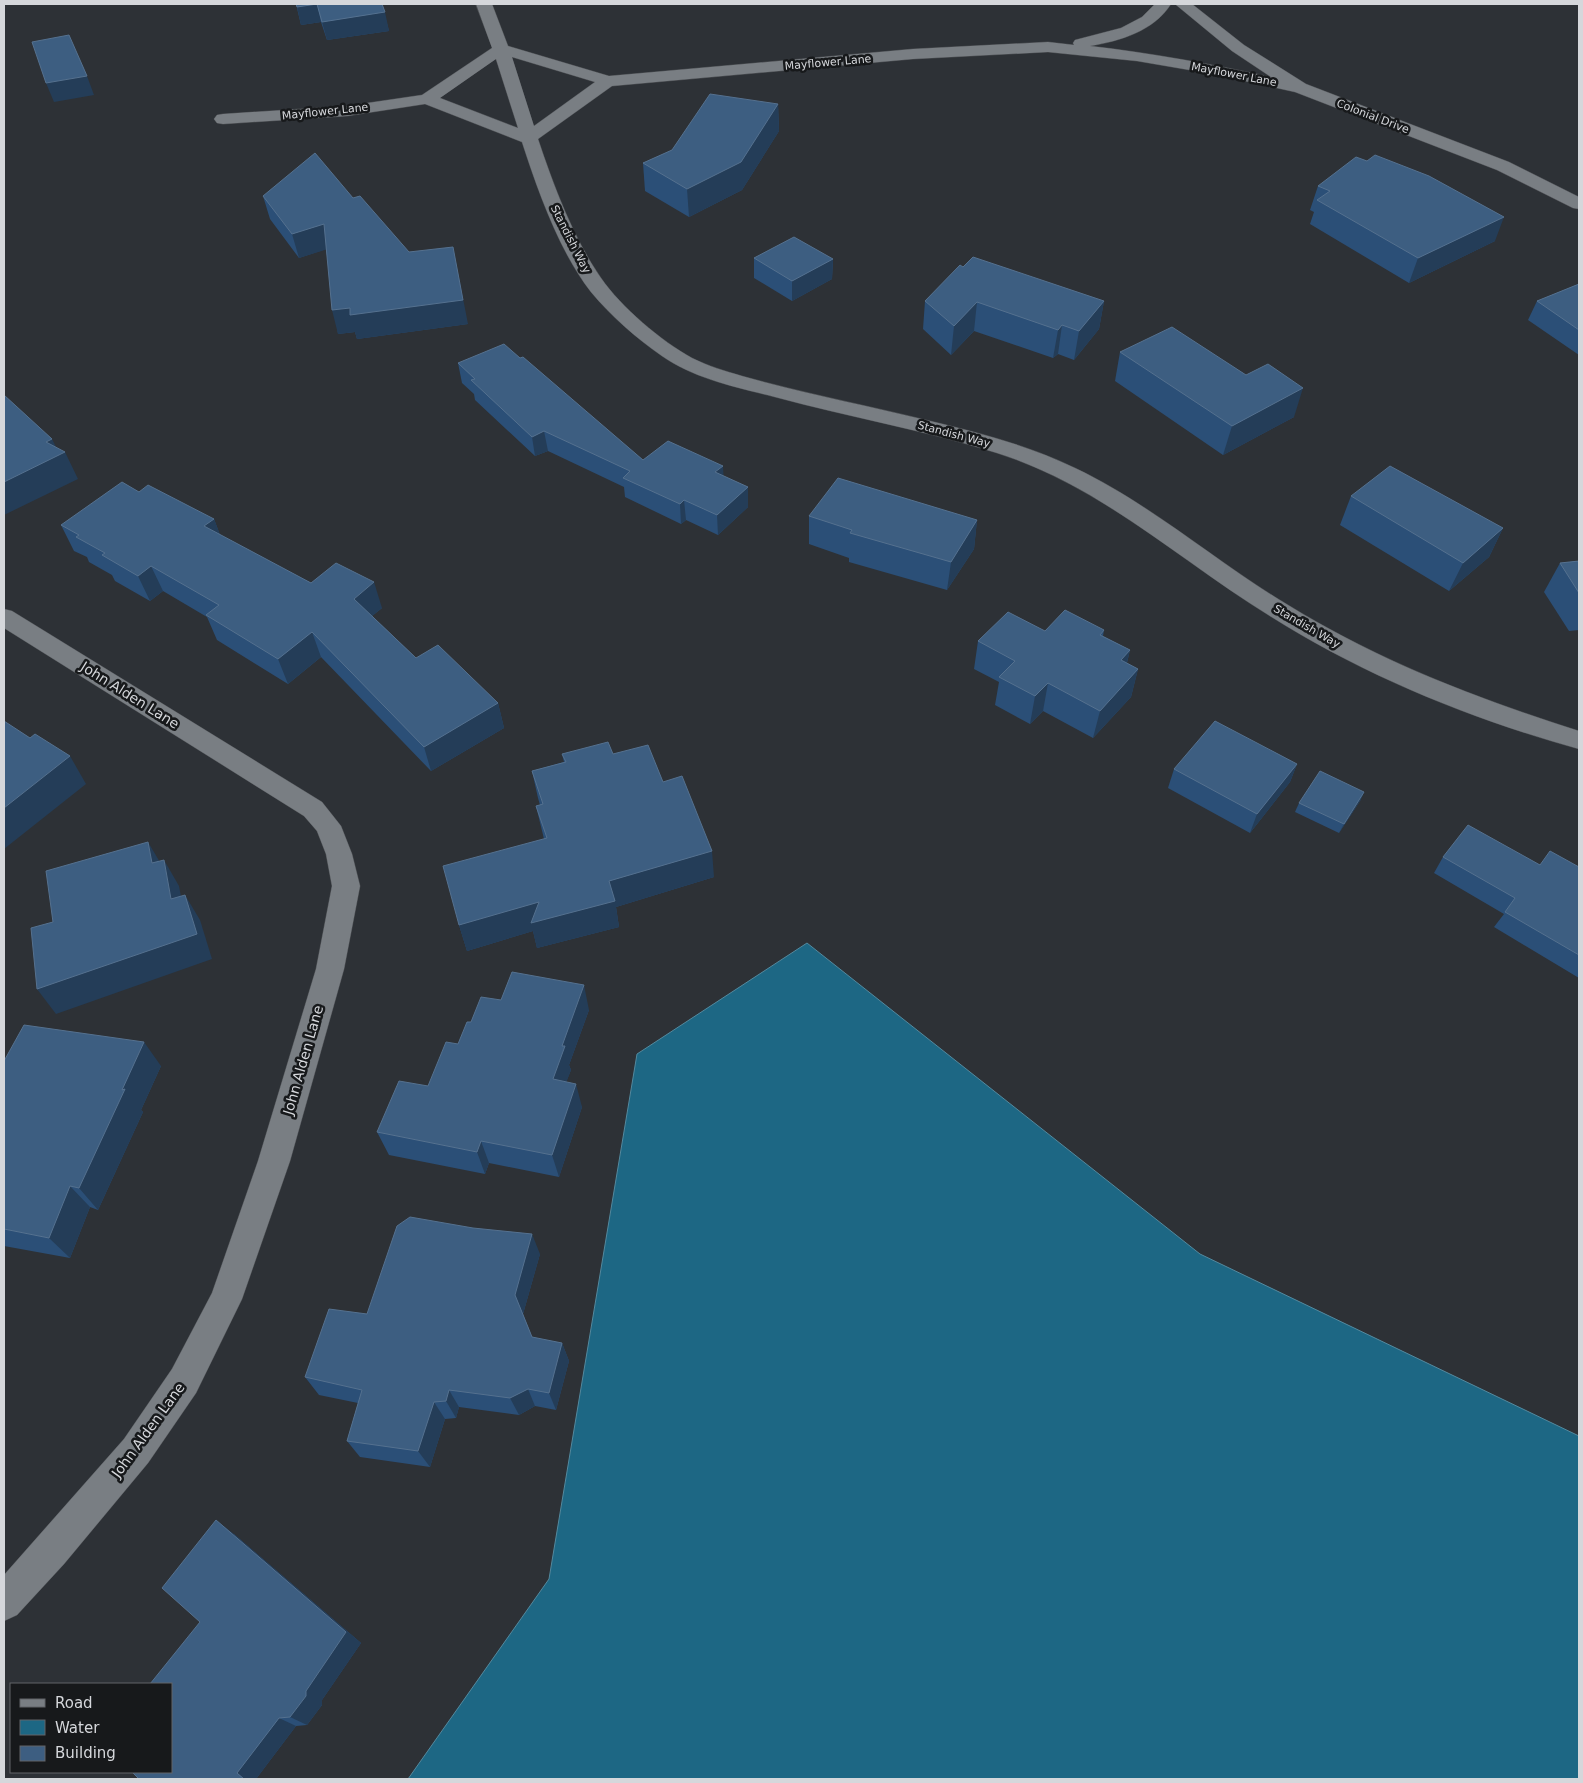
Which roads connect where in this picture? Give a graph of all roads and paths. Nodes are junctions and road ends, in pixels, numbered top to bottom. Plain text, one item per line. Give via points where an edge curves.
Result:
1 (484, 4) edge
2 (1163, 4) edge
3 (1182, 4) edge
4 (1048, 47) junction
5 (501, 49) junction
6 (608, 81) junction
7 (1300, 88) junction
8 (427, 99) junction
9 (223, 119) dead end
10 (528, 138) junction
11 (1579, 204) edge
12 (4, 617) edge
13 (1579, 740) edge
14 (4, 1602) edge

1 - 5 street, Standish Way
2 - 4 street, Mayflower Lane via 1145,23 1130,30 1092,41
3 - 7 street, Colonial Drive via 1238,48
4 - 6 street, Mayflower Lane via 913,54
4 - 7 street, Mayflower Lane via 1137,56
5 - 6 street, Mayflower Lane
5 - 8 street, Mayflower Lane
5 - 10 street, Standish Way
6 - 10 street
7 - 11 street, Colonial Drive via 1494,163
8 - 9 street, Mayflower Lane via 346,111
8 - 10 street, Mayflower Lane
10 - 13 street, Standish Way via 554,207 583,267 600,291 649,337 683,362 722,377 1006,448 1043,462 1116,500 1253,595 1364,658 1487,711
12 - 14 street, John Alden Lane via 313,808 328,826 340,854 346,886 324,988 274,1161 226,1299 184,1381 136,1451

